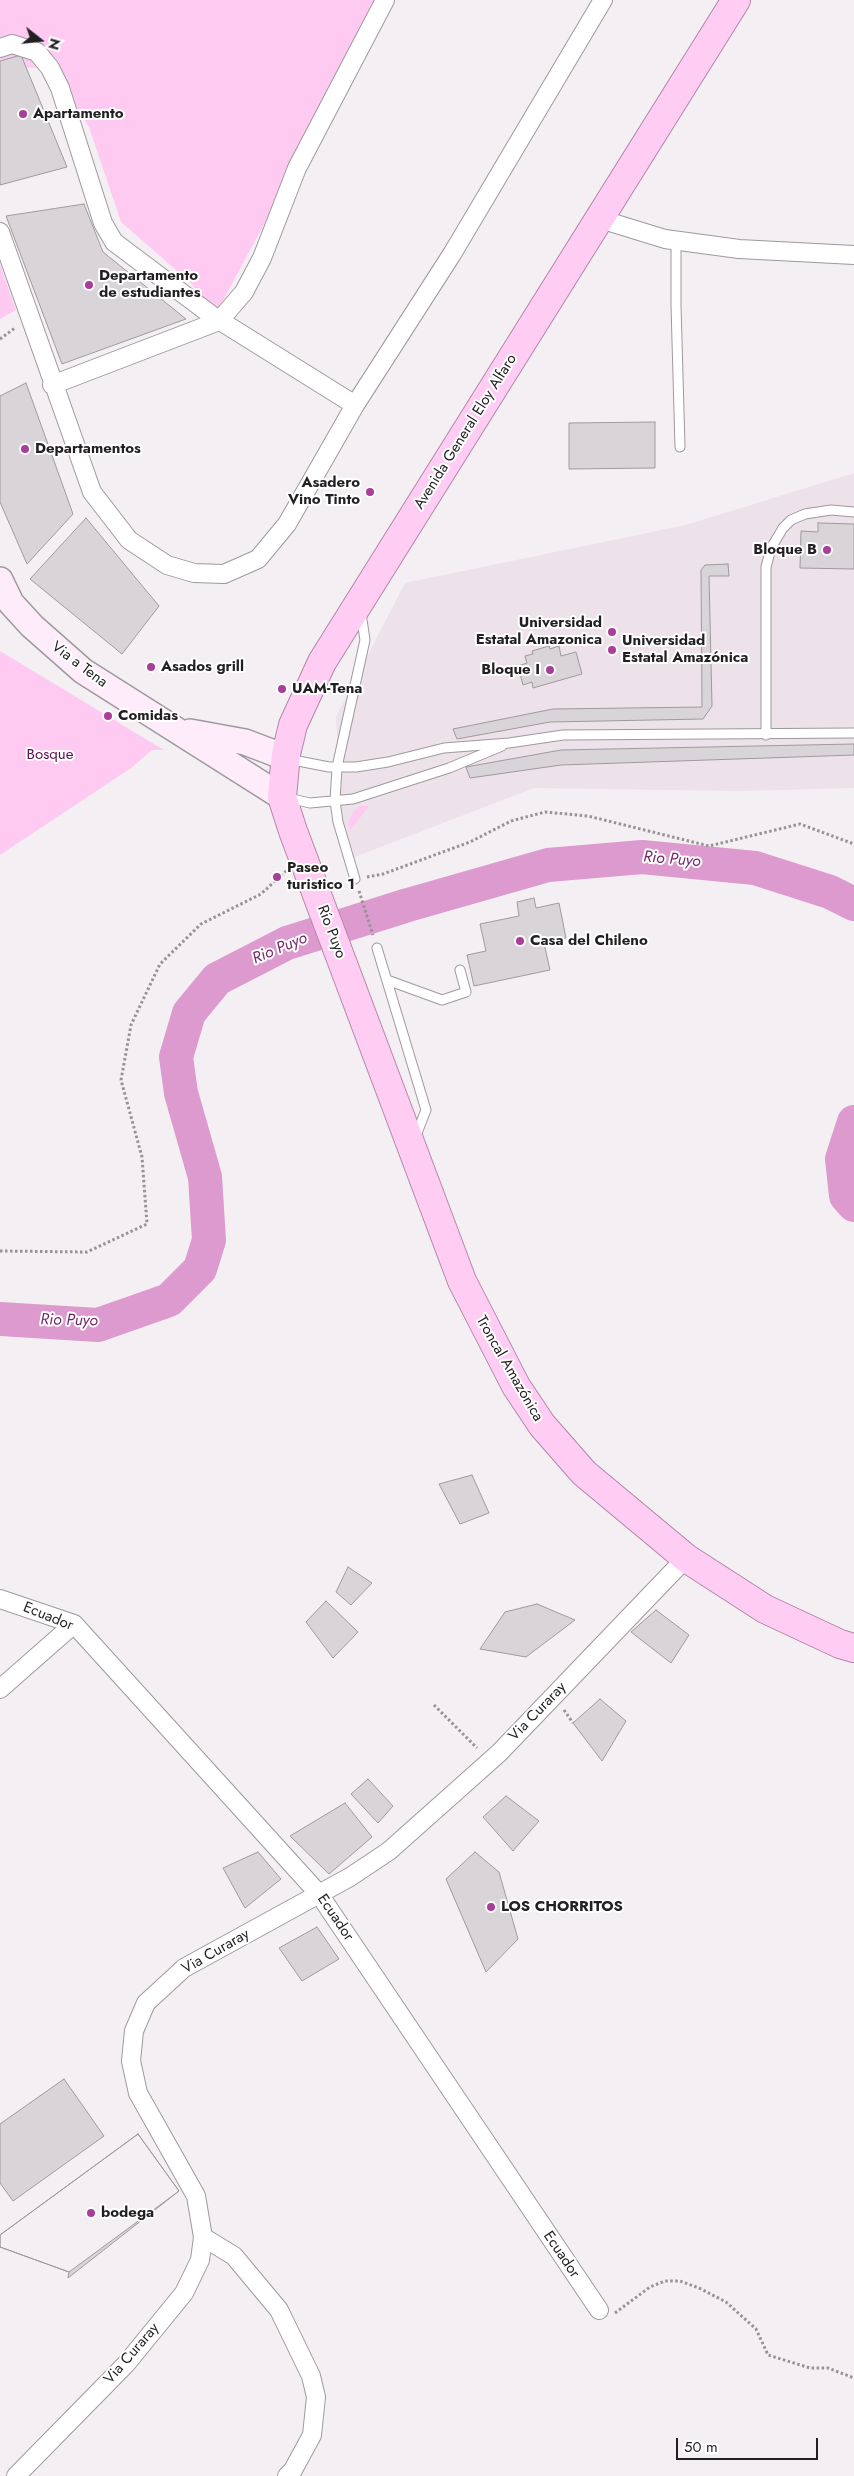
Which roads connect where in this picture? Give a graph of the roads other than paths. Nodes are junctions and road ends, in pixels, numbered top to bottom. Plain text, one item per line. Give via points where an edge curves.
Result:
1 (385, 0) edge
2 (603, 0) edge
3 (736, 0) edge
4 (0, 48) edge
5 (600, 219) junction
6 (0, 232) edge
7 (676, 240) junction
8 (854, 255) edge
9 (219, 321) junction
10 (52, 385) junction
11 (355, 405) junction
12 (680, 447) dead end
13 (854, 512) edge
14 (0, 580) edge
15 (360, 600) junction
16 (178, 730) junction
17 (854, 733) edge
18 (766, 735) junction
19 (509, 743) junction
20 (287, 758) junction
21 (337, 767) junction
22 (282, 797) junction
23 (335, 801) junction
24 (354, 879) road end
25 (314, 887) joint
26 (377, 948) road end
27 (460, 970) dead end
28 (349, 978) joint
29 (387, 980) junction
30 (411, 1146) junction
31 (686, 1558) junction
32 (0, 1599) edge
33 (74, 1624) junction
34 (854, 1648) edge
35 (0, 1689) edge
36 (320, 1894) junction
37 (203, 2237) junction
38 (599, 2310) road end
39 (16, 2476) edge
40 (287, 2476) edge

1 - 9 street via 297,168 262,258 244,292
2 - 11 street via 452,254
3 - 5 highway, Avenida General Eloy Alfaro
4 - 9 street via 12,44 37,52 50,68 60,88 102,223 114,242
5 - 7 street
5 - 15 highway, Avenida General Eloy Alfaro
6 - 10 street
7 - 8 street via 739,249
7 - 12 lane
9 - 10 street
9 - 11 street
10 - 11 street via 92,492 129,540 168,564 194,573 224,574 258,559 287,524
13 - 18 lane via 831,510 791,520 770,548 766,567
14 - 16 main road, Via a Tena via 11,603 54,648 83,671
15 - 20 highway, Avenida General Eloy Alfaro via 322,662 301,705 293,725
15 - 21 lane via 365,640
16 - 20 main road, Via a Tena via 245,742
16 - 22 main road, Via a Tena
17 - 18 lane
18 - 19 lane via 563,735
19 - 21 lane via 444,748 388,762
19 - 23 lane via 449,768 353,799
20 - 21 lane
20 - 22 highway, Avenida General Eloy Alfaro
21 - 23 lane
22 - 23 lane via 310,803
22 - 25 highway, Avenida General Eloy Alfaro
23 - 24 lane
25 - 28 highway, Río Puyo
26 - 29 lane
27 - 29 lane via 466,992 442,1000
28 - 30 highway, Troncal Amazónica
29 - 30 lane via 426,1110
30 - 31 highway, Troncal Amazónica via 473,1306 516,1386 542,1426 584,1473
31 - 34 highway, Troncal Amazónica via 766,1610
31 - 36 street, Via Curaray via 490,1761 389,1851
32 - 33 street, Ecuador
33 - 35 street
33 - 36 street, Ecuador
36 - 37 street, Via Curaray via 184,1968 146,2003 134,2031 132,2061 138,2093 196,2196
36 - 38 street, Ecuador
37 - 39 street, Via Curaray via 200,2260 184,2293 126,2364
37 - 40 street via 234,2256 279,2310 312,2376 316,2397 312,2434 294,2470

